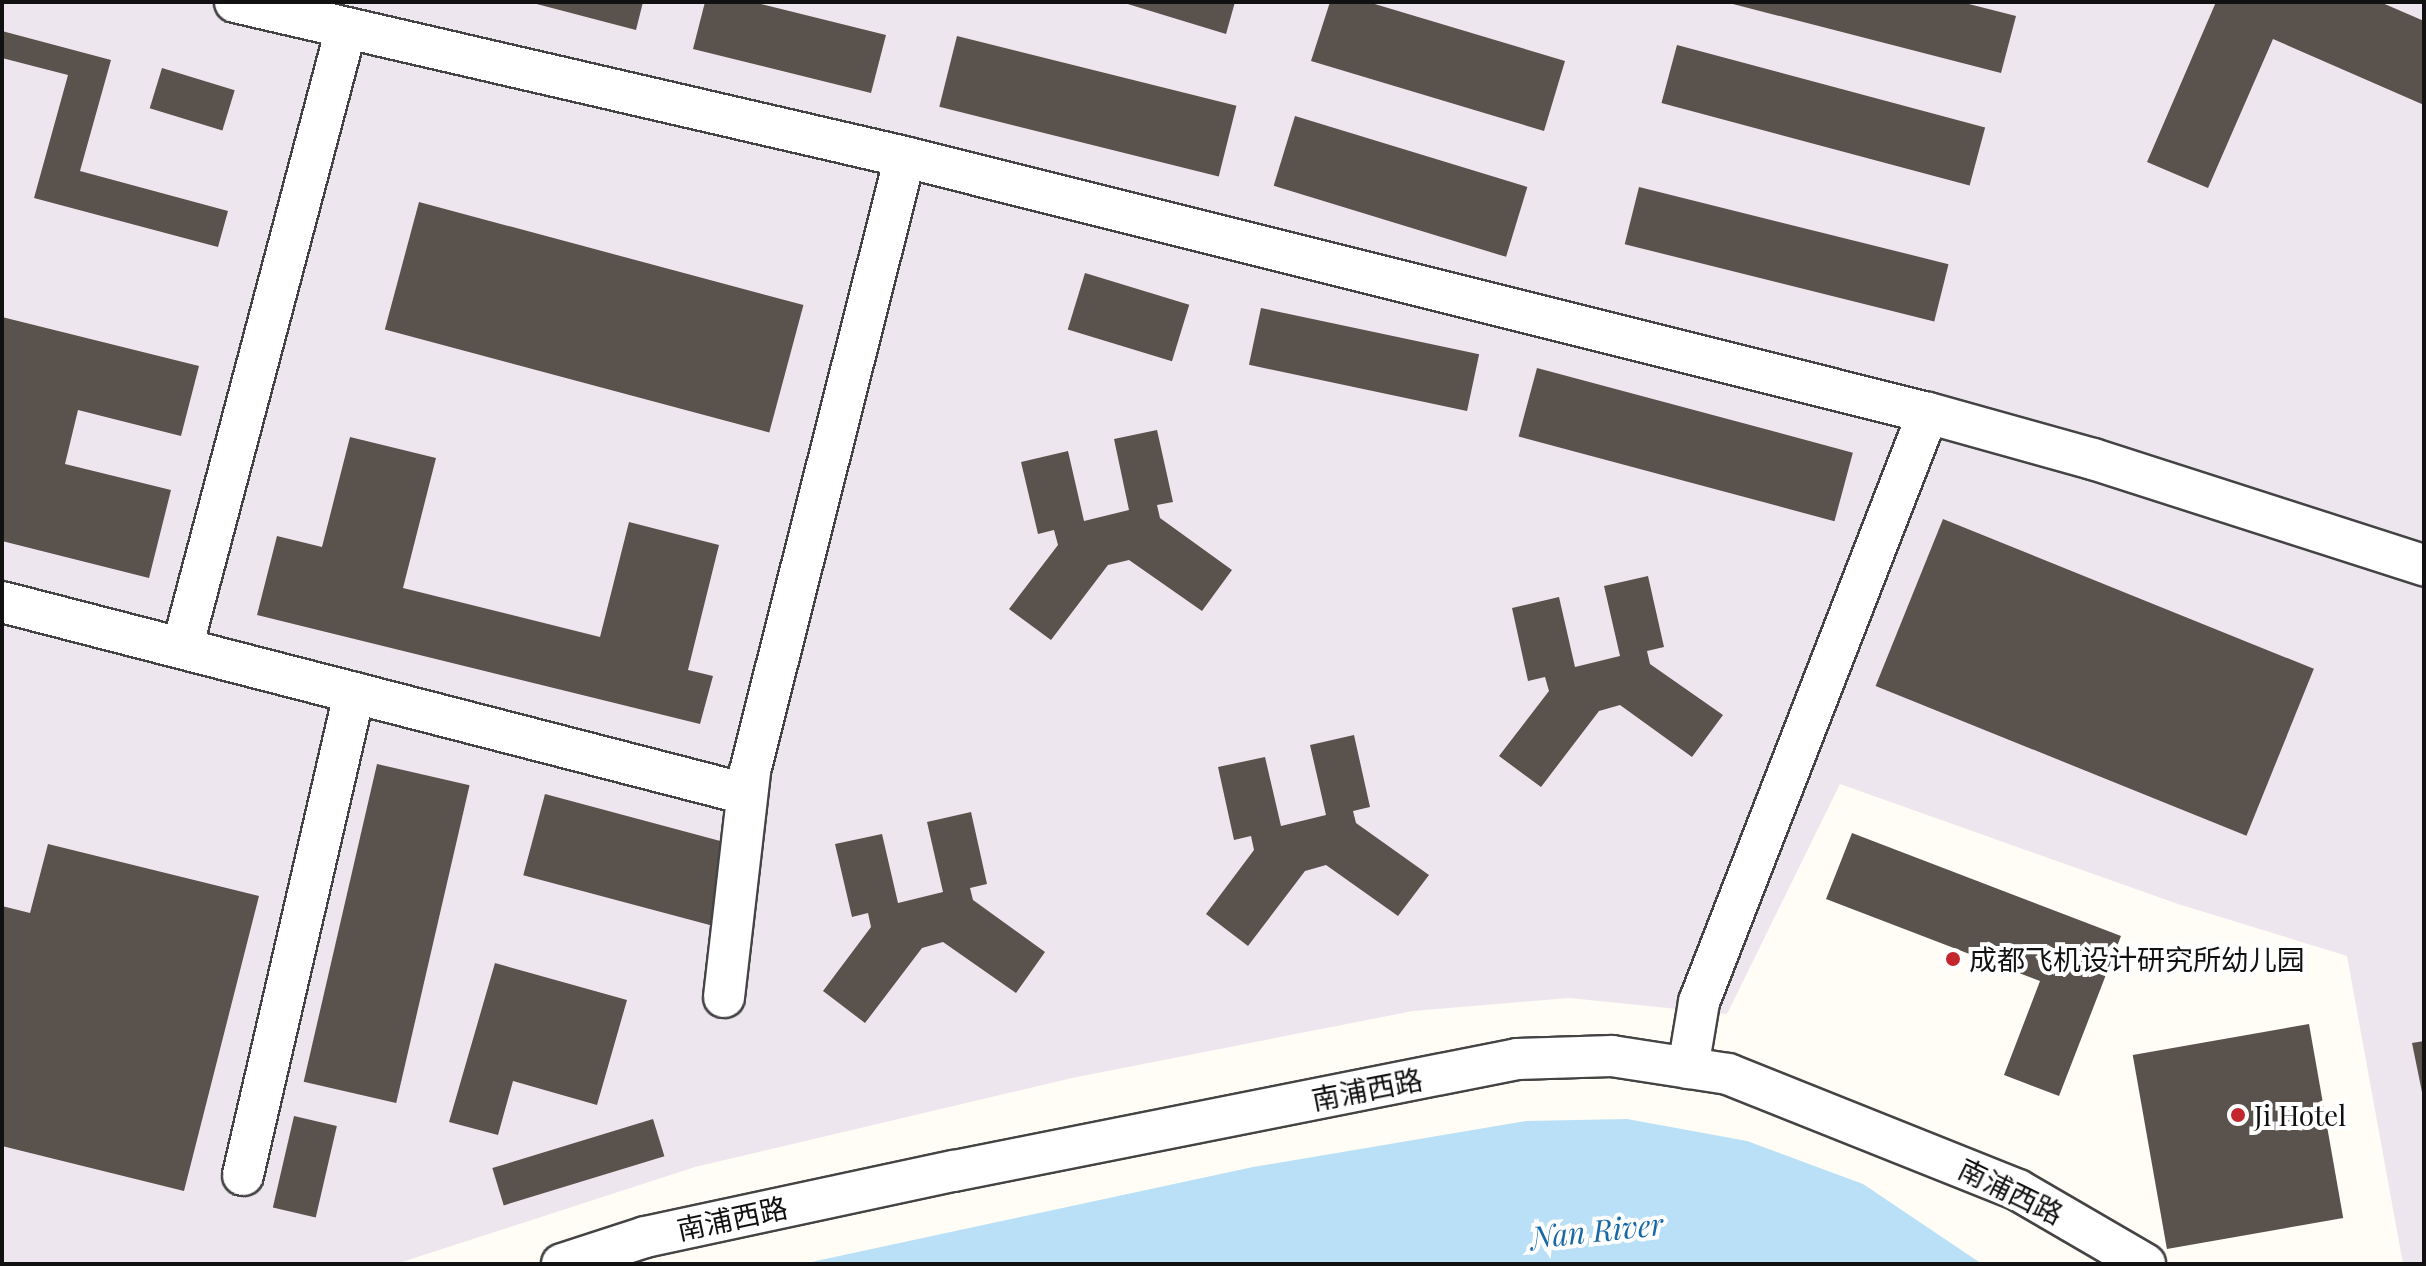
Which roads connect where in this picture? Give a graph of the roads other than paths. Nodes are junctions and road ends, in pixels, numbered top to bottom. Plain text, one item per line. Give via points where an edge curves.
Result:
1 (235, 2) edge
2 (346, 29) junction
3 (905, 157) junction
4 (1928, 413) junction
5 (2424, 565) edge
6 (2, 602) edge
7 (182, 648) junction
8 (354, 693) junction
9 (746, 794) junction
10 (724, 997) dead end
11 (1688, 1068) junction
12 (243, 1175) dead end
13 (562, 1264) edge
14 (2145, 1264) edge

1 - 2 street
2 - 3 street
2 - 7 street
3 - 4 street
3 - 9 street
4 - 5 street via 2093,459
4 - 11 street via 1699,1002
6 - 7 street
7 - 8 street
8 - 9 street
8 - 12 street
9 - 10 street
11 - 13 street, 南浦西路 via 1612,1056 1517,1059 645,1237
11 - 14 street, 南浦西路 via 1728,1074 2018,1190

